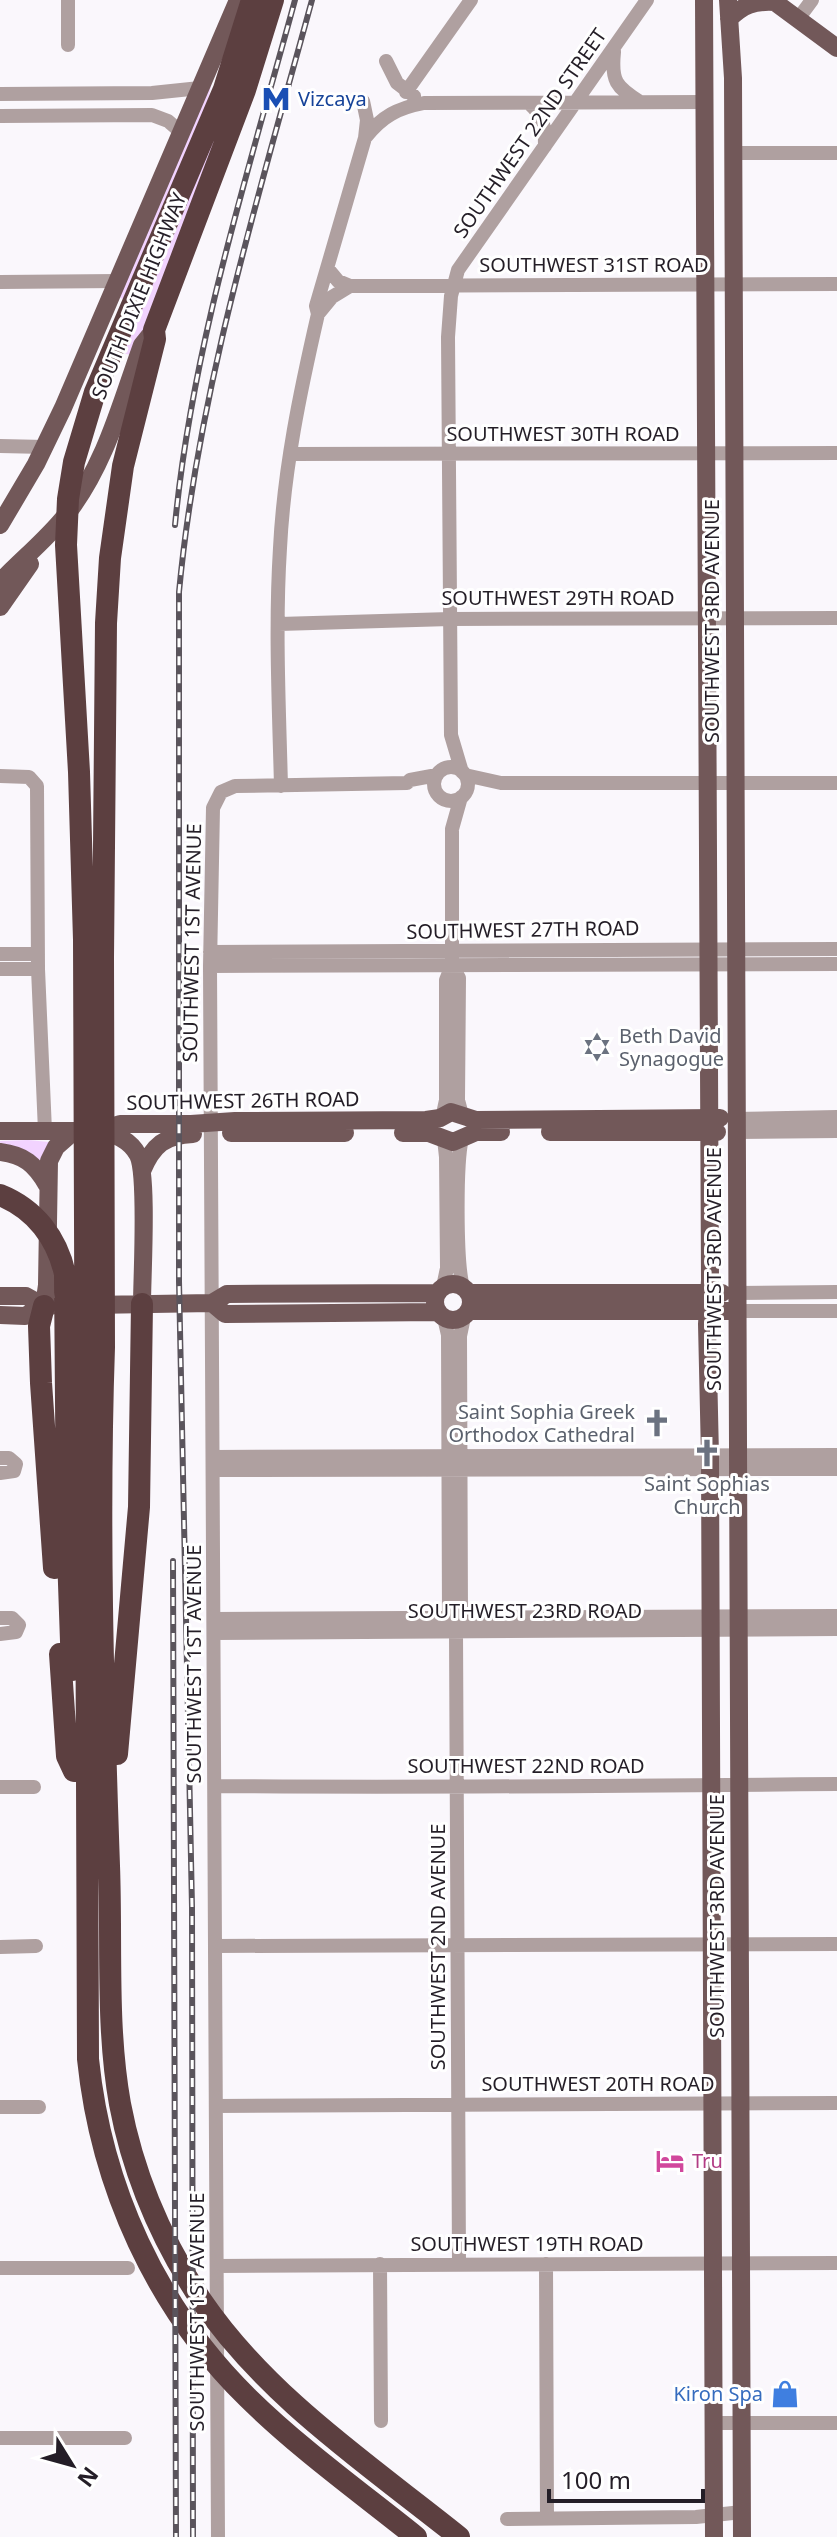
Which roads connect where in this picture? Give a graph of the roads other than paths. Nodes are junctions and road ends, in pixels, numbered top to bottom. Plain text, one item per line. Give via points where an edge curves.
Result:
1 (68, 0) edge
2 (238, 0) edge
3 (252, 0) edge
4 (273, 0) edge
5 (471, 0) edge
6 (704, 0) edge
7 (812, 0) edge
8 (773, 1) edge
9 (648, 2) edge
10 (729, 10) edge
11 (798, 19) junction
12 (68, 45) dead end
13 (615, 47) junction
14 (837, 48) edge
15 (386, 61) dead end
16 (200, 88) junction
17 (0, 94) edge
18 (406, 99) junction
19 (363, 101) dead end
20 (704, 102) junction
21 (641, 103) junction
22 (530, 104) junction
23 (576, 104) junction
24 (0, 116) edge
25 (733, 127) junction
26 (182, 133) junction
27 (365, 138) junction
28 (545, 148) junction
29 (733, 153) junction
30 (837, 153) edge
31 (328, 269) junction
32 (118, 281) junction
33 (0, 282) edge
34 (837, 284) edge
35 (705, 285) junction
36 (733, 285) junction
37 (350, 286) junction
38 (454, 286) junction
39 (318, 314) junction
40 (154, 330) junction
41 (0, 446) edge
42 (45, 447) junction
43 (837, 453) edge
44 (290, 454) junction
45 (705, 454) junction
46 (733, 454) junction
47 (450, 455) junction
48 (0, 525) edge
49 (53, 530) junction
50 (0, 582) edge
51 (0, 607) edge
52 (706, 618) junction
53 (837, 618) edge
54 (450, 619) junction
55 (734, 619) junction
56 (279, 624) junction
57 (451, 735) junction
58 (439, 773) junction
59 (0, 776) edge
60 (707, 782) junction
61 (407, 783) junction
62 (734, 783) junction
63 (837, 783) edge
64 (464, 784) junction
65 (281, 786) junction
66 (440, 796) junction
67 (452, 829) junction
68 (837, 949) edge
69 (0, 954) edge
70 (708, 957) junction
71 (735, 957) junction
72 (452, 958) junction
73 (210, 959) junction
74 (38, 962) junction
75 (837, 964) edge
76 (0, 969) edge
77 (94, 1086) junction
78 (837, 1117) edge
79 (708, 1125) junction
80 (736, 1125) junction
81 (452, 1127) junction
82 (211, 1128) junction
83 (0, 1131) edge
84 (45, 1131) junction
85 (97, 1131) junction
86 (837, 1131) edge
87 (73, 1132) junction
88 (0, 1152) edge
89 (142, 1171) junction
90 (47, 1185) junction
91 (0, 1195) edge
92 (440, 1290) junction
93 (837, 1292) edge
94 (0, 1296) edge
95 (466, 1302) junction
96 (709, 1302) junction
97 (736, 1302) junction
98 (212, 1303) junction
99 (142, 1304) junction
100 (44, 1306) junction
101 (837, 1311) edge
102 (0, 1315) edge
103 (440, 1315) junction
104 (85, 1347) junction
105 (837, 1455) edge
106 (0, 1458) edge
107 (710, 1462) junction
108 (738, 1462) junction
109 (454, 1463) junction
110 (213, 1464) junction
111 (837, 1469) edge
112 (0, 1473) edge
113 (837, 1616) edge
114 (0, 1618) edge
115 (455, 1622) junction
116 (738, 1623) junction
117 (710, 1624) junction
118 (214, 1626) junction
119 (837, 1629) edge
120 (0, 1634) edge
121 (74, 1771) junction
122 (106, 1776) junction
123 (837, 1784) edge
124 (739, 1785) junction
125 (215, 1786) junction
126 (457, 1786) junction
127 (711, 1786) junction
128 (0, 1787) edge
129 (34, 1787) dead end
130 (87, 1861) junction
131 (712, 1944) junction
132 (739, 1944) junction
133 (837, 1944) edge
134 (457, 1945) junction
135 (36, 1946) dead end
136 (216, 1946) junction
137 (0, 1947) edge
138 (837, 2103) edge
139 (712, 2104) junction
140 (740, 2104) junction
141 (458, 2105) junction
142 (216, 2106) junction
143 (0, 2107) edge
144 (39, 2107) dead end
145 (837, 2263) edge
146 (380, 2264) junction
147 (459, 2264) junction
148 (546, 2264) junction
149 (713, 2264) junction
150 (740, 2264) junction
151 (217, 2266) junction
152 (0, 2268) edge
153 (128, 2268) dead end
154 (381, 2421) dead end
155 (742, 2422) junction
156 (714, 2423) junction
157 (837, 2423) edge
158 (0, 2438) edge
159 (125, 2438) dead end
160 (742, 2512) junction
161 (714, 2515) junction
162 (507, 2519) dead end
163 (547, 2519) junction
164 (218, 2537) edge
165 (416, 2537) edge
166 (459, 2537) edge
167 (714, 2537) edge
168 (742, 2537) edge

1 - 12 street
2 - 16 main road, SOUTH DIXIE HIGHWAY
3 - 77 highway via 217,108 110,356 74,462 66,575
4 - 40 highway, SOUTH DIXIE HIGHWAY via 245,90
5 - 18 street
6 - 20 main road, SOUTHWEST 3RD AVENUE
7 - 11 street
8 - 10 main road
8 - 11 main road
9 - 13 street, SOUTHWEST 22ND STREET
10 - 25 main road, SOUTHWEST 3RD AVENUE
11 - 14 main road
13 - 21 street via 616,83
13 - 23 street, SOUTHWEST 22ND STREET
15 - 18 street
16 - 17 street
16 - 26 main road, SOUTH DIXIE HIGHWAY
18 - 22 street
18 - 27 street
19 - 27 street
20 - 21 street
20 - 25 main road
20 - 35 main road, SOUTHWEST 3RD AVENUE
21 - 23 street
22 - 23 street
22 - 28 street via 545,125
23 - 28 street, SOUTHWEST 22ND STREET
24 - 26 street via 152,115
25 - 29 main road, SOUTHWEST 3RD AVENUE
26 - 32 main road, SOUTH DIXIE HIGHWAY
27 - 31 street
28 - 38 street, SOUTHWEST 22ND STREET via 458,270
29 - 30 street
29 - 36 main road, SOUTHWEST 3RD AVENUE
31 - 37 street
31 - 39 street
32 - 33 street
32 - 42 main road, SOUTH DIXIE HIGHWAY
34 - 36 street, SOUTHWEST 31ST ROAD
35 - 36 street, SOUTHWEST 31ST ROAD
35 - 38 street, SOUTHWEST 31ST ROAD
35 - 45 main road, SOUTHWEST 3RD AVENUE
36 - 46 main road, SOUTHWEST 3RD AVENUE
37 - 38 street, SOUTHWEST 31ST ROAD
37 - 39 street
38 - 47 street via 448,337
39 - 44 street
40 - 49 main road, SOUTH DIXIE HIGHWAY via 142,345 96,467
40 - 77 highway via 111,547
41 - 42 street
42 - 48 main road, SOUTH DIXIE HIGHWAY
43 - 46 street, SOUTHWEST 30TH ROAD
44 - 47 street, SOUTHWEST 30TH ROAD
44 - 56 street
45 - 46 street, SOUTHWEST 30TH ROAD
45 - 47 street, SOUTHWEST 30TH ROAD
45 - 52 main road, SOUTHWEST 3RD AVENUE
46 - 55 main road, SOUTHWEST 3RD AVENUE
47 - 54 street
49 - 50 main road, SOUTH DIXIE HIGHWAY
49 - 51 main road
52 - 54 street, SOUTHWEST 29TH ROAD
52 - 55 street, SOUTHWEST 29TH ROAD
52 - 60 main road, SOUTHWEST 3RD AVENUE
53 - 55 street, SOUTHWEST 29TH ROAD
54 - 56 street, SOUTHWEST 29TH ROAD
54 - 57 street
55 - 62 main road, SOUTHWEST 3RD AVENUE
56 - 65 street
57 - 58 street
57 - 64 street
58 - 61 street
58 - 64 street via 449,767
58 - 66 street via 434,785
59 - 74 street via 23,776 34,781 38,793
60 - 62 street
60 - 64 street
60 - 70 main road, SOUTHWEST 3RD AVENUE
61 - 65 street
61 - 66 street
62 - 63 street
62 - 71 main road, SOUTHWEST 3RD AVENUE
64 - 66 street via 454,800
64 - 67 street, SOUTHWEST 2ND AVENUE
65 - 73 street, SOUTHWEST 1ST AVENUE via 235,786 221,792 213,808
66 - 67 street, SOUTHWEST 2ND AVENUE
67 - 72 street, SOUTHWEST 2ND AVENUE
68 - 71 street, SOUTHWEST 27TH ROAD
69 - 74 street
70 - 71 street, SOUTHWEST 27TH ROAD
70 - 72 street, SOUTHWEST 27TH ROAD
70 - 79 main road, SOUTHWEST 3RD AVENUE
71 - 75 street, SOUTHWEST 27TH ROAD
71 - 80 main road, SOUTHWEST 3RD AVENUE
72 - 73 street, SOUTHWEST 27TH ROAD
72 - 81 street, SOUTHWEST 2ND AVENUE via 459,978 458,1100
73 - 82 street, SOUTHWEST 1ST AVENUE
74 - 76 street
74 - 84 street
77 - 104 highway
78 - 80 street, SOUTHWEST 26TH ROAD
79 - 80 main road, SOUTHWEST 26TH ROAD
79 - 81 main road, SOUTHWEST 26TH ROAD via 479,1132
79 - 96 main road, SOUTHWEST 3RD AVENUE
80 - 86 street, SOUTHWEST 26TH ROAD
80 - 97 main road, SOUTHWEST 3RD AVENUE
81 - 82 main road, SOUTHWEST 26TH ROAD via 426,1120
81 - 92 street, SOUTHWEST 2ND AVENUE via 446,1157 447,1268
81 - 95 street, SOUTHWEST 2ND AVENUE via 459,1156 459,1266
82 - 85 main road, SOUTHWEST 26TH ROAD via 120,1124
82 - 89 main road, SOUTHWEST 26TH ROAD via 170,1137 152,1151
82 - 98 street, SOUTHWEST 1ST AVENUE
83 - 84 main road, SOUTHWEST 26TH ROAD
84 - 87 main road, SOUTHWEST 26TH ROAD
85 - 87 main road, SOUTHWEST 26TH ROAD
85 - 89 main road via 127,1142
87 - 90 main road via 53,1152
88 - 90 main road via 25,1159
89 - 99 main road
90 - 100 main road
91 - 104 highway via 49,1234
92 - 95 main road via 453,1284
92 - 98 main road via 227,1294
92 - 103 main road via 435,1300
93 - 97 street
94 - 100 main road via 26,1296
95 - 96 main road
95 - 103 main road via 456,1321
95 - 109 street, SOUTHWEST 2ND AVENUE
96 - 97 main road
96 - 107 main road, SOUTHWEST 3RD AVENUE
97 - 101 street
97 - 108 main road, SOUTHWEST 3RD AVENUE
98 - 99 main road
98 - 103 main road via 225,1314
98 - 110 street, SOUTHWEST 1ST AVENUE
99 - 100 main road
99 - 122 highway via 136,1543 119,1752
100 - 102 main road via 25,1316
100 - 121 highway via 39,1326 42,1399 67,1756
103 - 109 street, SOUTHWEST 2ND AVENUE via 448,1335
104 - 121 highway
104 - 122 highway via 102,1413
104 - 130 highway
105 - 108 street
106 - 112 street via 13,1460 16,1468
107 - 108 street
107 - 109 street
107 - 117 main road, SOUTHWEST 3RD AVENUE
108 - 111 street
108 - 116 main road, SOUTHWEST 3RD AVENUE
109 - 110 street
109 - 115 street, SOUTHWEST 2ND AVENUE
110 - 118 street, SOUTHWEST 1ST AVENUE
113 - 116 street, SOUTHWEST 23RD ROAD
114 - 120 street via 12,1618 19,1625 16,1632
115 - 117 street, SOUTHWEST 23RD ROAD
115 - 118 street, SOUTHWEST 23RD ROAD
115 - 126 street, SOUTHWEST 2ND AVENUE
116 - 117 street, SOUTHWEST 23RD ROAD
116 - 119 street, SOUTHWEST 23RD ROAD
116 - 124 main road, SOUTHWEST 3RD AVENUE
117 - 127 main road, SOUTHWEST 3RD AVENUE
118 - 125 street, SOUTHWEST 1ST AVENUE
121 - 130 highway via 77,1845
122 - 166 highway via 113,2045 127,2136 150,2203 180,2265 254,2366
123 - 124 street, SOUTHWEST 22ND ROAD
124 - 127 street, SOUTHWEST 22ND ROAD
124 - 132 main road, SOUTHWEST 3RD AVENUE
125 - 126 street, SOUTHWEST 22ND ROAD
125 - 136 street, SOUTHWEST 1ST AVENUE
126 - 127 street, SOUTHWEST 22ND ROAD
126 - 134 street, SOUTHWEST 2ND AVENUE
127 - 131 main road, SOUTHWEST 3RD AVENUE
128 - 129 street
130 - 165 highway via 88,2059 112,2178 138,2241 172,2303 210,2356 255,2404
131 - 132 street
131 - 134 street
131 - 139 main road, SOUTHWEST 3RD AVENUE
132 - 133 street
132 - 140 main road, SOUTHWEST 3RD AVENUE
134 - 136 street
134 - 141 street, SOUTHWEST 2ND AVENUE
135 - 137 street
136 - 142 street, SOUTHWEST 1ST AVENUE
138 - 140 street, SOUTHWEST 20TH ROAD
139 - 140 street, SOUTHWEST 20TH ROAD
139 - 141 street, SOUTHWEST 20TH ROAD
139 - 149 main road, SOUTHWEST 3RD AVENUE
140 - 150 main road, SOUTHWEST 3RD AVENUE
141 - 142 street, SOUTHWEST 20TH ROAD
141 - 147 street, SOUTHWEST 2ND AVENUE
142 - 151 street, SOUTHWEST 1ST AVENUE
143 - 144 street
145 - 150 street, SOUTHWEST 19TH ROAD
146 - 147 street, SOUTHWEST 19TH ROAD
146 - 151 street, SOUTHWEST 19TH ROAD
146 - 154 street
147 - 148 street, SOUTHWEST 19TH ROAD
148 - 149 street, SOUTHWEST 19TH ROAD
148 - 163 street
149 - 150 street, SOUTHWEST 19TH ROAD
149 - 156 main road, SOUTHWEST 3RD AVENUE
150 - 155 main road, SOUTHWEST 3RD AVENUE
151 - 164 street, SOUTHWEST 1ST AVENUE
152 - 153 street
155 - 156 street
155 - 157 street
155 - 160 main road, SOUTHWEST 3RD AVENUE
156 - 161 main road, SOUTHWEST 3RD AVENUE
158 - 159 street
160 - 161 street
160 - 168 main road, SOUTHWEST 3RD AVENUE
161 - 163 street
161 - 167 main road, SOUTHWEST 3RD AVENUE
162 - 163 street

